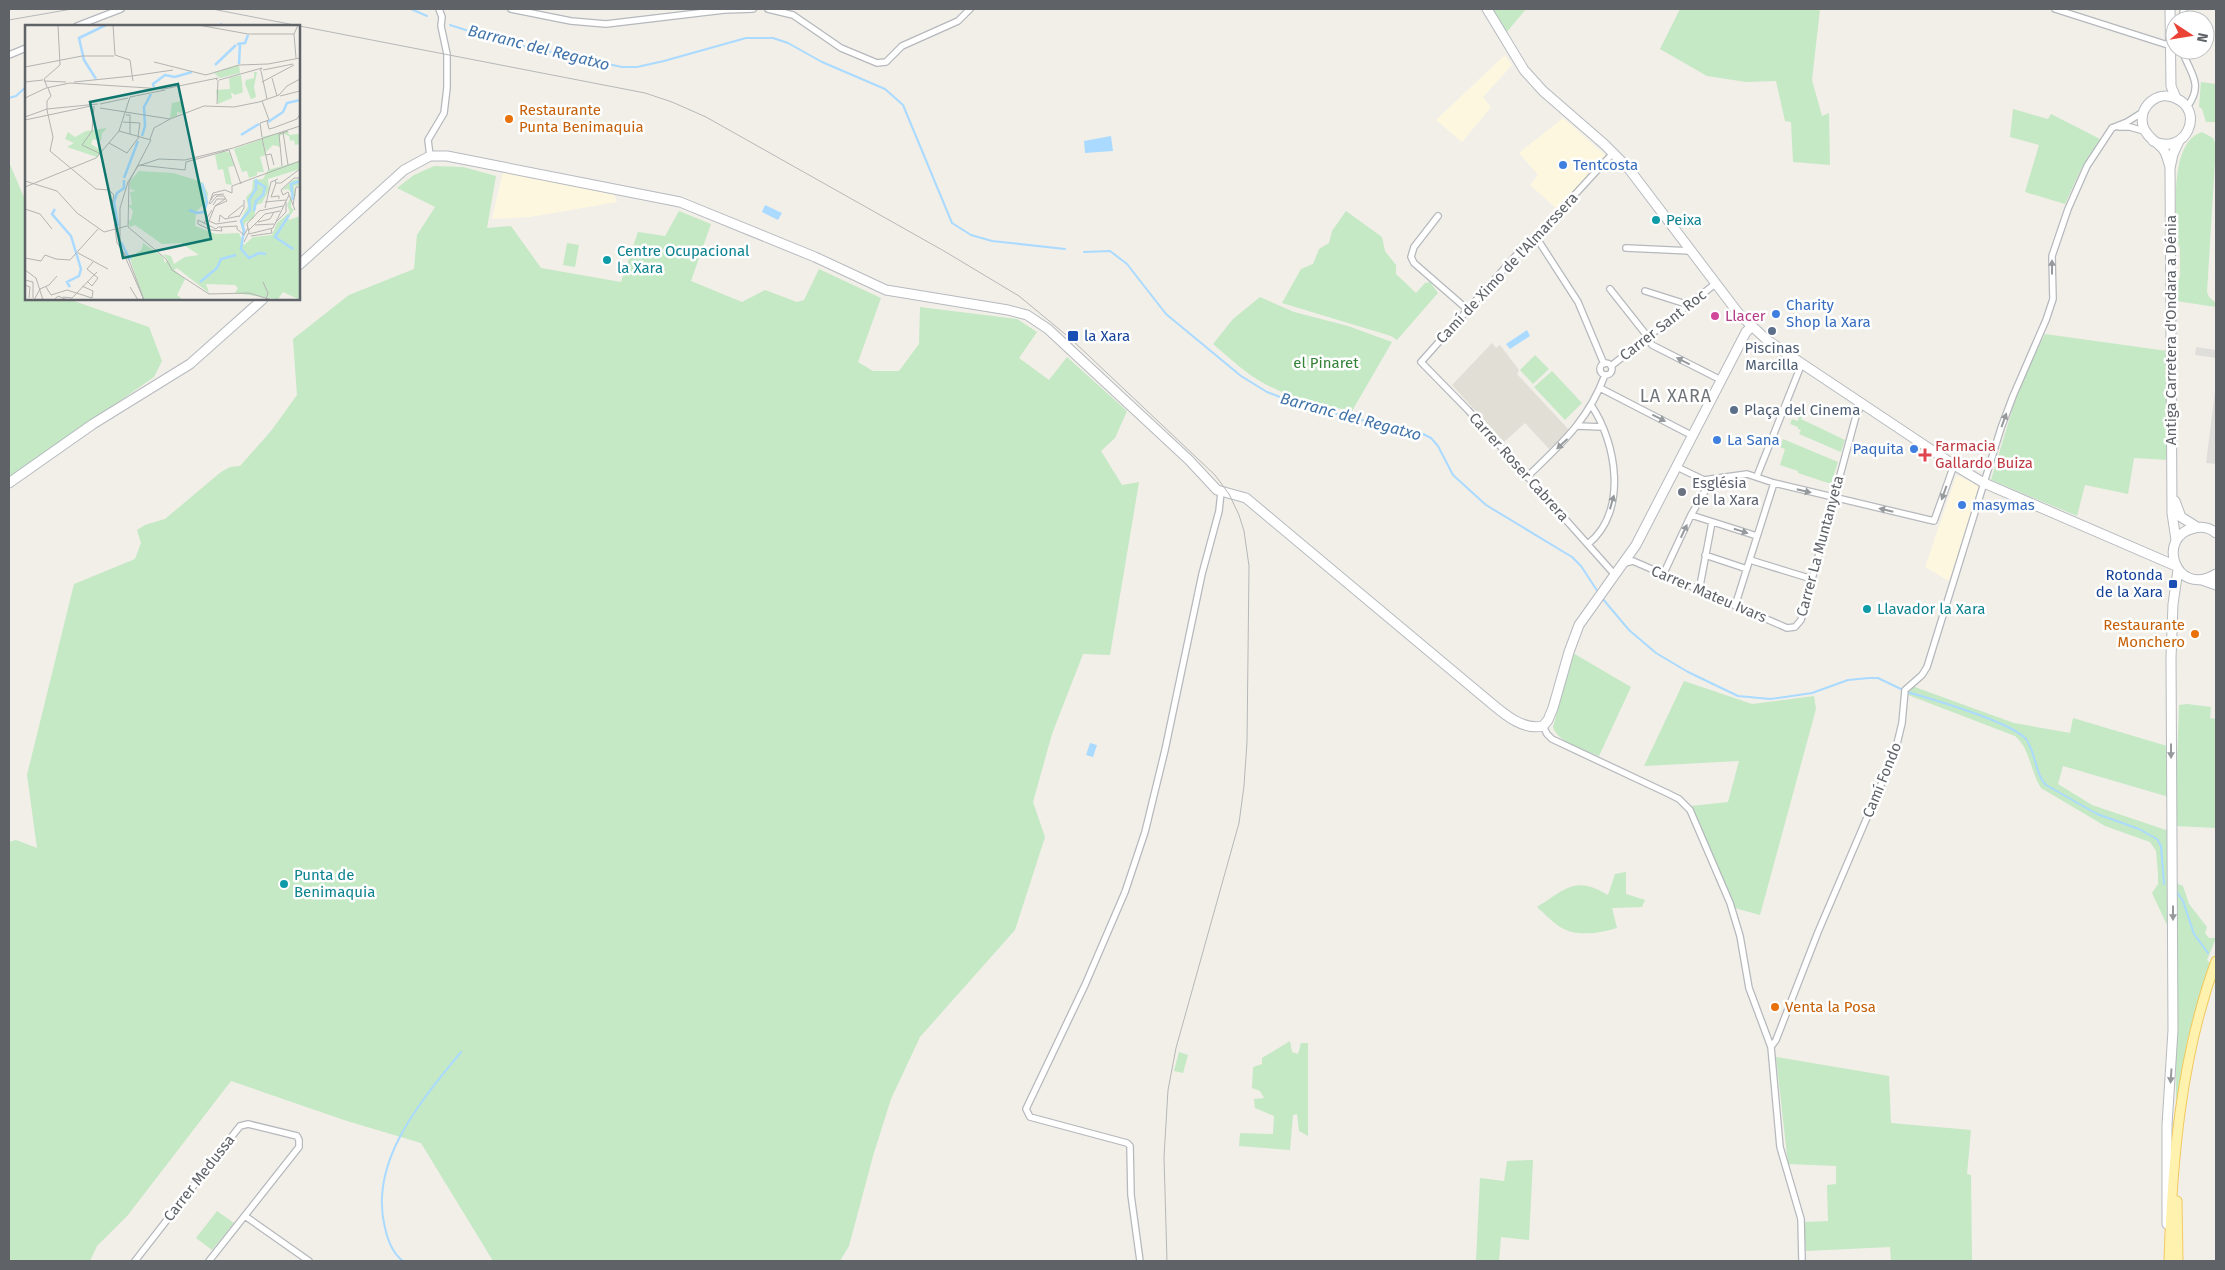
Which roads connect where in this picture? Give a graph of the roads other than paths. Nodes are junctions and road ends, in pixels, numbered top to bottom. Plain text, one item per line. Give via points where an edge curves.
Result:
1 (121, 9) edge
2 (439, 9) edge
3 (511, 9) edge
4 (753, 9) edge
5 (768, 9) edge
6 (970, 9) edge
7 (1487, 9) edge
8 (2055, 9) edge
9 (80, 25) edge
10 (2165, 44) edge
11 (25, 48) edge
12 (9, 55) edge
13 (2186, 60) edge
14 (2170, 62) joint
15 (2156, 98) junction
16 (2176, 98) junction
17 (2187, 107) junction
18 (2144, 111) junction
19 (2112, 128) junction
20 (2144, 131) junction
21 (2153, 140) junction
22 (2179, 141) junction
23 (1613, 153) junction
24 (430, 156) junction
25 (2170, 168) junction
26 (1438, 216) dead end
27 (1536, 237) junction
28 (1626, 248) dead end
29 (1691, 251) junction
30 (300, 264) edge
31 (1716, 284) junction
32 (1610, 289) dead end
33 (1645, 291) dead end
34 (262, 300) edge
35 (1689, 305) junction
36 (1468, 310) junction
37 (1751, 327) junction
38 (1648, 337) junction
39 (1420, 362) joint
40 (1802, 363) junction
41 (1604, 364) junction
42 (1611, 366) junction
43 (1605, 375) junction
44 (1721, 380) junction
45 (1600, 388) junction
46 (1862, 404) junction
47 (1590, 405) junction
48 (1578, 426) junction
49 (1602, 427) junction
50 (1693, 436) junction
51 (1954, 465) junction
52 (1677, 467) junction
53 (1757, 476) junction
54 (1526, 477) junction
55 (1712, 479) junction
56 (9, 483) edge
57 (1774, 483) junction
58 (1984, 483) junction
59 (2172, 491) junction
60 (1221, 492) junction
61 (1833, 498) junction
62 (1691, 515) junction
63 (1712, 522) junction
64 (2197, 527) junction
65 (2216, 533) edge
66 (1757, 536) junction
67 (1588, 544) junction
68 (2175, 545) junction
69 (1632, 551) junction
70 (1705, 555) junction
71 (2149, 555) junction
72 (1750, 560) junction
73 (1635, 562) junction
74 (1625, 563) junction
75 (2177, 568) junction
76 (1747, 569) junction
77 (2216, 574) edge
78 (1615, 575) junction
79 (1663, 575) junction
80 (1812, 579) junction
81 (2191, 579) junction
82 (2202, 580) junction
83 (2216, 585) edge
84 (1699, 591) junction
85 (2174, 593) junction
86 (1735, 606) junction
87 (1793, 628) joint
88 (1542, 726) junction
89 (2216, 962) edge
90 (1770, 1047) junction
91 (2178, 1138) junction
92 (245, 1216) junction
93 (135, 1261) edge
94 (209, 1261) edge
95 (309, 1261) edge
96 (1140, 1261) edge
97 (1802, 1261) edge
98 (2169, 1261) edge
99 (2178, 1261) edge

1 - 9 street
2 - 24 street via 447,54 446,101 444,114 428,140
3 - 4 street via 606,24
5 - 6 street via 793,15 841,48 877,63 886,62 902,46 958,21
7 - 23 main road via 1524,70
8 - 10 street
11 - 12 street
13 - 17 street via 2195,82 2194,95
14 - 15 main road via 2166,82
14 - 16 main road via 2171,86
15 - 16 main road
15 - 18 main road
16 - 17 main road
17 - 22 main road via 2190,124
18 - 19 street
18 - 20 main road
19 - 20 street via 2130,127
58 -> 19 street, Camí Fondo via 2013,396 2053,300 2052,256 2068,209 2087,166
20 - 21 main road
21 - 22 main road via 2168,144
21 - 25 main road, Antiga Carretera d'Ondara a Dénia via 2163,150
22 - 25 main road, Antiga Carretera d'Ondara a Dénia
23 - 27 street, Camí de Ximo de l'Almarssera
23 - 29 main road via 1643,186
24 - 30 main road via 404,170
24 - 60 main road via 461,158 680,202 886,290 1027,315 1048,329
25 - 59 main road, Antiga Carretera d'Ondara a Dénia
26 - 36 street via 1414,247 1411,257
27 - 36 street, Camí de Ximo de l'Almarssera
27 - 41 street via 1578,302
28 - 29 street
29 - 31 main road
31 - 35 street, Carrer Sant Roc
31 - 37 main road
32 - 38 street
33 - 35 street
34 - 56 main road via 190,364 93,424
35 - 38 street, Carrer Sant Roc
36 - 39 street, Camí de Ximo de l'Almarssera
37 - 40 main road
37 - 44 main road
38 - 42 street, Carrer Sant Roc
44 -> 38 street via 1652,345
39 - 54 street, Carrer Roser Cabrera via 1445,385
40 - 46 main road
40 - 53 street
41 - 42 street
41 - 43 street via 1600,370
42 - 43 street via 1611,372
43 - 45 street
44 - 50 main road
45 - 47 street
45 -> 50 street
46 - 51 main road
46 - 61 street, Carrer La Muntanyeta
47 - 48 street
47 - 49 street
48 - 49 street
48 -> 54 street
67 -> 49 street via 1600,532 1607,518 1616,486
50 - 52 main road
51 - 58 main road
51 -> 61 street via 1934,521
52 - 55 street via 1704,480
52 - 69 main road
53 - 55 street via 1745,474
53 - 57 street
54 - 67 street, Carrer Roser Cabrera
55 - 62 street
57 -> 61 street
57 - 66 street
58 - 71 main road
58 - 90 street, Camí Fondo via 1927,667 1904,690 1902,723 1895,752 1776,1040
59 - 64 main road, Antiga Carretera d'Ondara a Dénia via 2181,517
59 - 68 main road, Antiga Carretera d'Ondara a Dénia
60 - 88 main road via 1247,499 1501,710 1526,726
60 - 96 street via 1145,832 1085,985 1026,1109 1030,1117 1130,1146 1131,1195
61 - 80 street, Carrer La Muntanyeta
62 - 63 street
79 -> 62 street
63 -> 66 street
63 - 70 street
64 - 65 main road
64 - 68 main road via 2185,531
66 - 72 street
67 - 78 street, Carrer Roser Cabrera
68 - 71 main road via 2165,555
68 - 75 main road, Antiga Carretera d'Ondara a Dénia
69 - 73 main road
69 - 74 main road
70 - 76 street
70 - 84 street
71 - 75 main road
72 - 76 street
72 - 80 street
73 - 74 street, Carrer Mateu Ivars
73 - 79 street, Carrer Mateu Ivars
74 - 78 main road
75 - 81 main road
75 - 85 main road, Antiga Carretera d'Ondara a Dénia
76 - 86 street
77 - 82 main road
78 - 88 main road via 1576,632 1553,708
79 - 84 street, Carrer Mateu Ivars
80 - 87 street, Carrer La Muntanyeta via 1801,620
81 - 82 main road
81 - 85 main road
82 - 83 main road
84 - 86 street, Carrer Mateu Ivars
85 -> 98 main road, Antiga Carretera d'Ondara a Dénia via 2171,702 2173,1030 2167,1135
86 - 87 street, Carrer Mateu Ivars
88 - 90 street via 1552,738 1673,796 1690,810 1730,903 1740,936 1749,988
89 - 91 main road via 2188,1062
90 - 97 street via 1780,1147 1801,1219
91 - 98 main road
91 - 99 main road
92 - 93 street, Carrer Medussa via 299,1147 297,1136 248,1124 240,1126
92 - 94 street, Carrer Medussa
92 - 95 street

